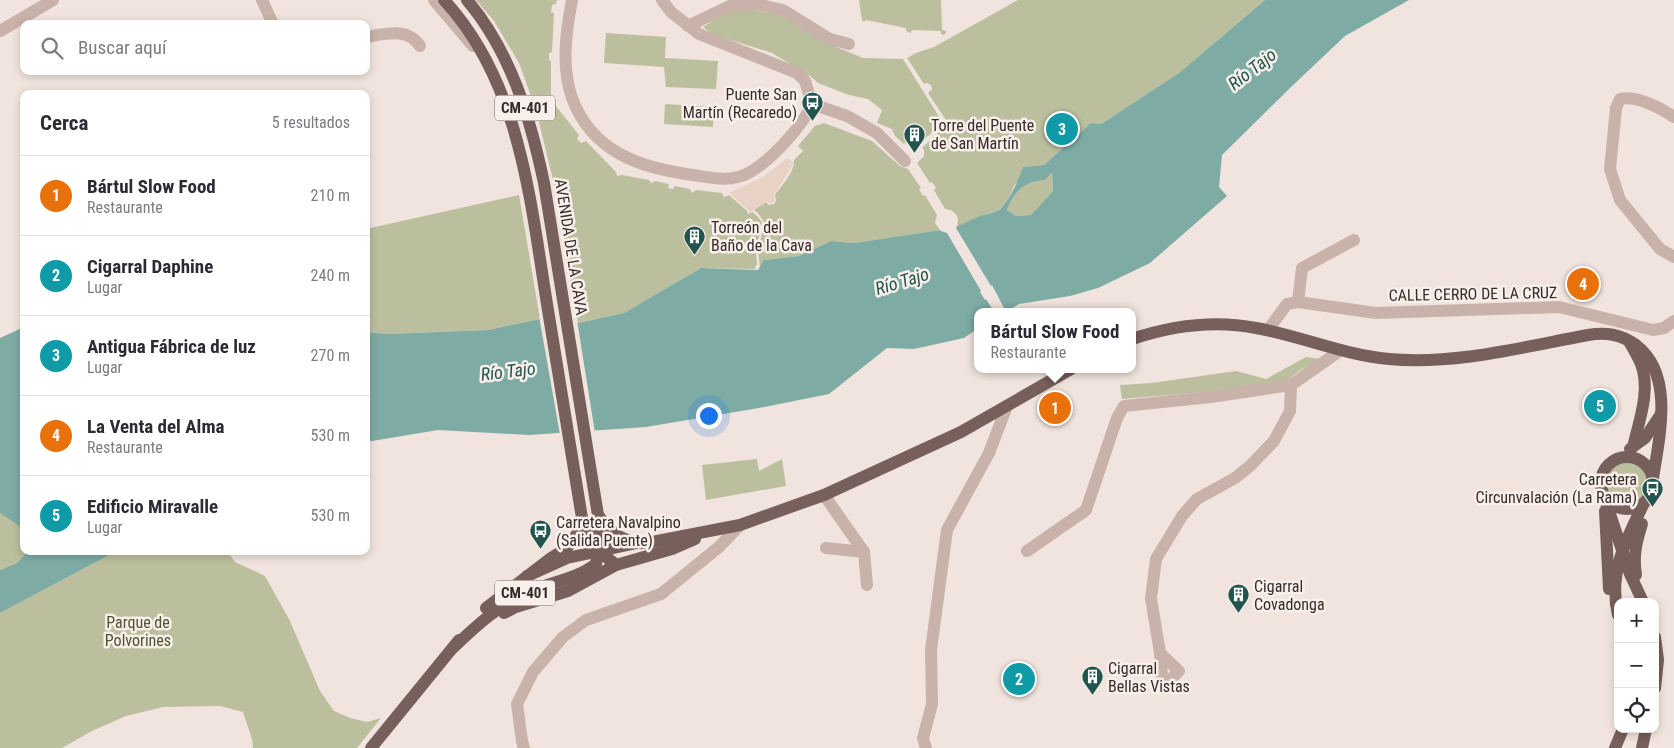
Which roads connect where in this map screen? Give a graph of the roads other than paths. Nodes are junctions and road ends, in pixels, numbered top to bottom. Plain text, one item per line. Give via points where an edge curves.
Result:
1 (53, 0) edge
2 (262, 0) edge
3 (434, 0) edge
4 (444, 0) edge
5 (467, 0) edge
6 (572, 0) edge
7 (662, 0) edge
8 (271, 20) edge
9 (688, 26) junction
10 (0, 31) edge
11 (370, 36) edge
12 (849, 44) dead end
13 (420, 46) dead end
14 (487, 64) junction
15 (812, 104) junction
16 (1674, 117) edge
17 (905, 161) dead end
18 (1354, 240) dead end
19 (1674, 257) edge
20 (1298, 302) junction
21 (1588, 314) junction
22 (1674, 321) edge
23 (1268, 330) junction
24 (1588, 335) junction
25 (1136, 338) edge
26 (1629, 340) junction
27 (1342, 350) junction
28 (1064, 373) edge
29 (1291, 385) junction
30 (1007, 406) junction
31 (1664, 410) junction
32 (1633, 447) junction
33 (1622, 457) junction
34 (1653, 478) junction
35 (824, 495) junction
36 (1605, 499) junction
37 (1644, 503) junction
38 (598, 515) junction
39 (582, 518) junction
40 (740, 525) junction
41 (715, 530) junction
42 (637, 543) junction
43 (826, 548) dead end
44 (598, 551) junction
45 (1027, 551) dead end
46 (1622, 551) junction
47 (864, 552) junction
48 (616, 565) junction
49 (527, 576) junction
50 (867, 585) dead end
51 (1641, 597) edge
52 (1616, 598) edge
53 (1614, 602) edge
54 (454, 647) junction
55 (1160, 653) dead end
56 (1622, 733) edge
57 (1645, 733) edge
58 (371, 748) edge
59 (524, 748) edge
60 (926, 748) edge
61 (1616, 748) edge
62 (1642, 748) edge

1 - 10 street
2 - 8 street
3 - 14 street, AVENIDA DE LA CAVA
4 - 14 main road, AVENIDA DE LA CAVA / CM-401 via 473,38
5 - 38 main road, AVENIDA DE LA CAVA / CM-401 via 501,51 517,86 538,151
6 - 15 street via 566,42 567,81 572,99 583,121 596,136 634,162 706,177 740,177 764,162 789,137 807,116
7 - 9 street
9 - 12 street via 730,6 756,4 784,10 830,39
9 - 15 street via 698,34 797,73 805,81
11 - 13 street via 402,32 416,39
14 - 39 main road, AVENIDA DE LA CAVA / CM-401 via 508,109 526,177
15 - 17 street via 847,116 877,133
16 - 19 street via 1654,105 1620,99 1616,108 1610,169 1620,200 1660,249
18 - 20 street via 1302,268
20 - 21 street, CALLE CERRO DE LA CRUZ via 1376,313 1559,307
20 - 23 street via 1287,304
21 - 22 street, CALLE CERRO DE LA CRUZ via 1653,330
21 - 24 street
23 - 25 main road via 1236,325 1203,325 1152,332
23 - 27 main road
24 - 26 main road via 1609,334
24 - 27 main road via 1439,360 1391,360
26 - 31 main road via 1646,352 1659,371
26 - 32 main road via 1644,377 1644,397
27 - 29 street
28 - 30 main road
29 - 45 street via 1124,406 1086,510
29 - 55 street via 1290,412 1274,441 1235,478 1197,499 1182,516 1156,559 1151,598
30 - 35 main road via 961,432
30 - 60 street via 989,453 947,530 931,650 932,704 923,738
31 - 32 main road via 1645,438
31 - 34 main road
32 - 33 main road
33 - 34 main road via 1638,459
33 - 36 main road via 1604,470 1600,485
34 - 37 main road via 1652,492
35 - 40 main road
35 - 47 street
36 - 37 main road via 1619,509 1628,510
36 - 46 main road
36 - 53 main road via 1607,574
37 - 46 main road
37 - 51 main road via 1646,512 1634,556
38 - 42 main road via 612,532
38 - 44 main road, CM-401
39 - 44 main road via 589,543
39 - 49 main road, CM-401 via 573,542
40 - 41 main road
40 - 59 street via 719,547 661,594 586,620 563,637 533,672 517,704
41 - 42 main road
41 - 48 main road via 672,549
42 - 44 main road
43 - 47 street
44 - 48 main road
44 - 49 main road via 567,558
44 - 54 main road, CM-401 via 596,564 586,572 529,591 508,602 488,615
46 - 51 main road
46 - 52 main road via 1614,579
47 - 50 street
48 - 54 main road via 568,591 516,607
49 - 54 main road, CM-401 via 484,609
54 - 58 main road, CM-401
56 - 61 main road
57 - 62 main road

